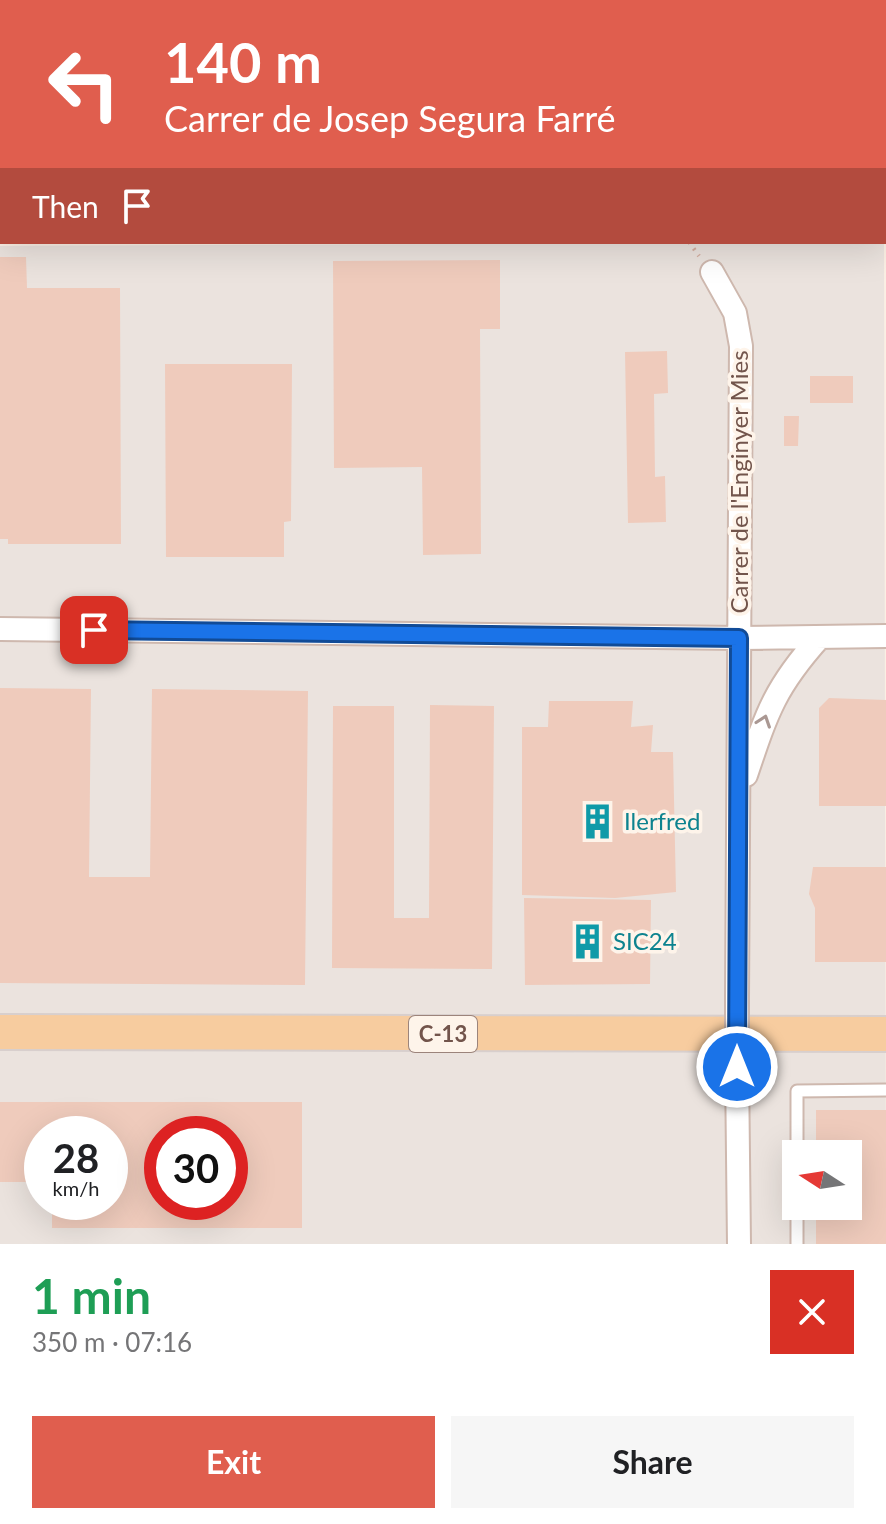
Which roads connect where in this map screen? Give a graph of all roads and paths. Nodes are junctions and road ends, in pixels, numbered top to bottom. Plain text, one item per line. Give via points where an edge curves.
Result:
1 (712, 272) dead end
2 (0, 629) edge
3 (886, 636) edge
4 (820, 637) junction
5 (739, 638) junction
6 (739, 795) junction
7 (0, 1032) edge
8 (886, 1034) edge
9 (886, 1090) edge
10 (797, 1140) edge
11 (797, 1220) edge
12 (739, 1244) edge
13 (797, 1244) edge

1 - 5 street, Carrer de l'Enginyer Mies via 735,313 741,346
2 - 5 street
3 - 4 street
4 - 5 street
6 -> 4 street, Carrer de l'Enginyer Mies via 768,708 784,679
5 - 6 street, Carrer de l'Enginyer Mies
6 - 12 street, Carrer de l'Enginyer Mies, bridge
7 - 8 main road, C-13
9 - 10 lane via 797,1091
11 - 13 lane

